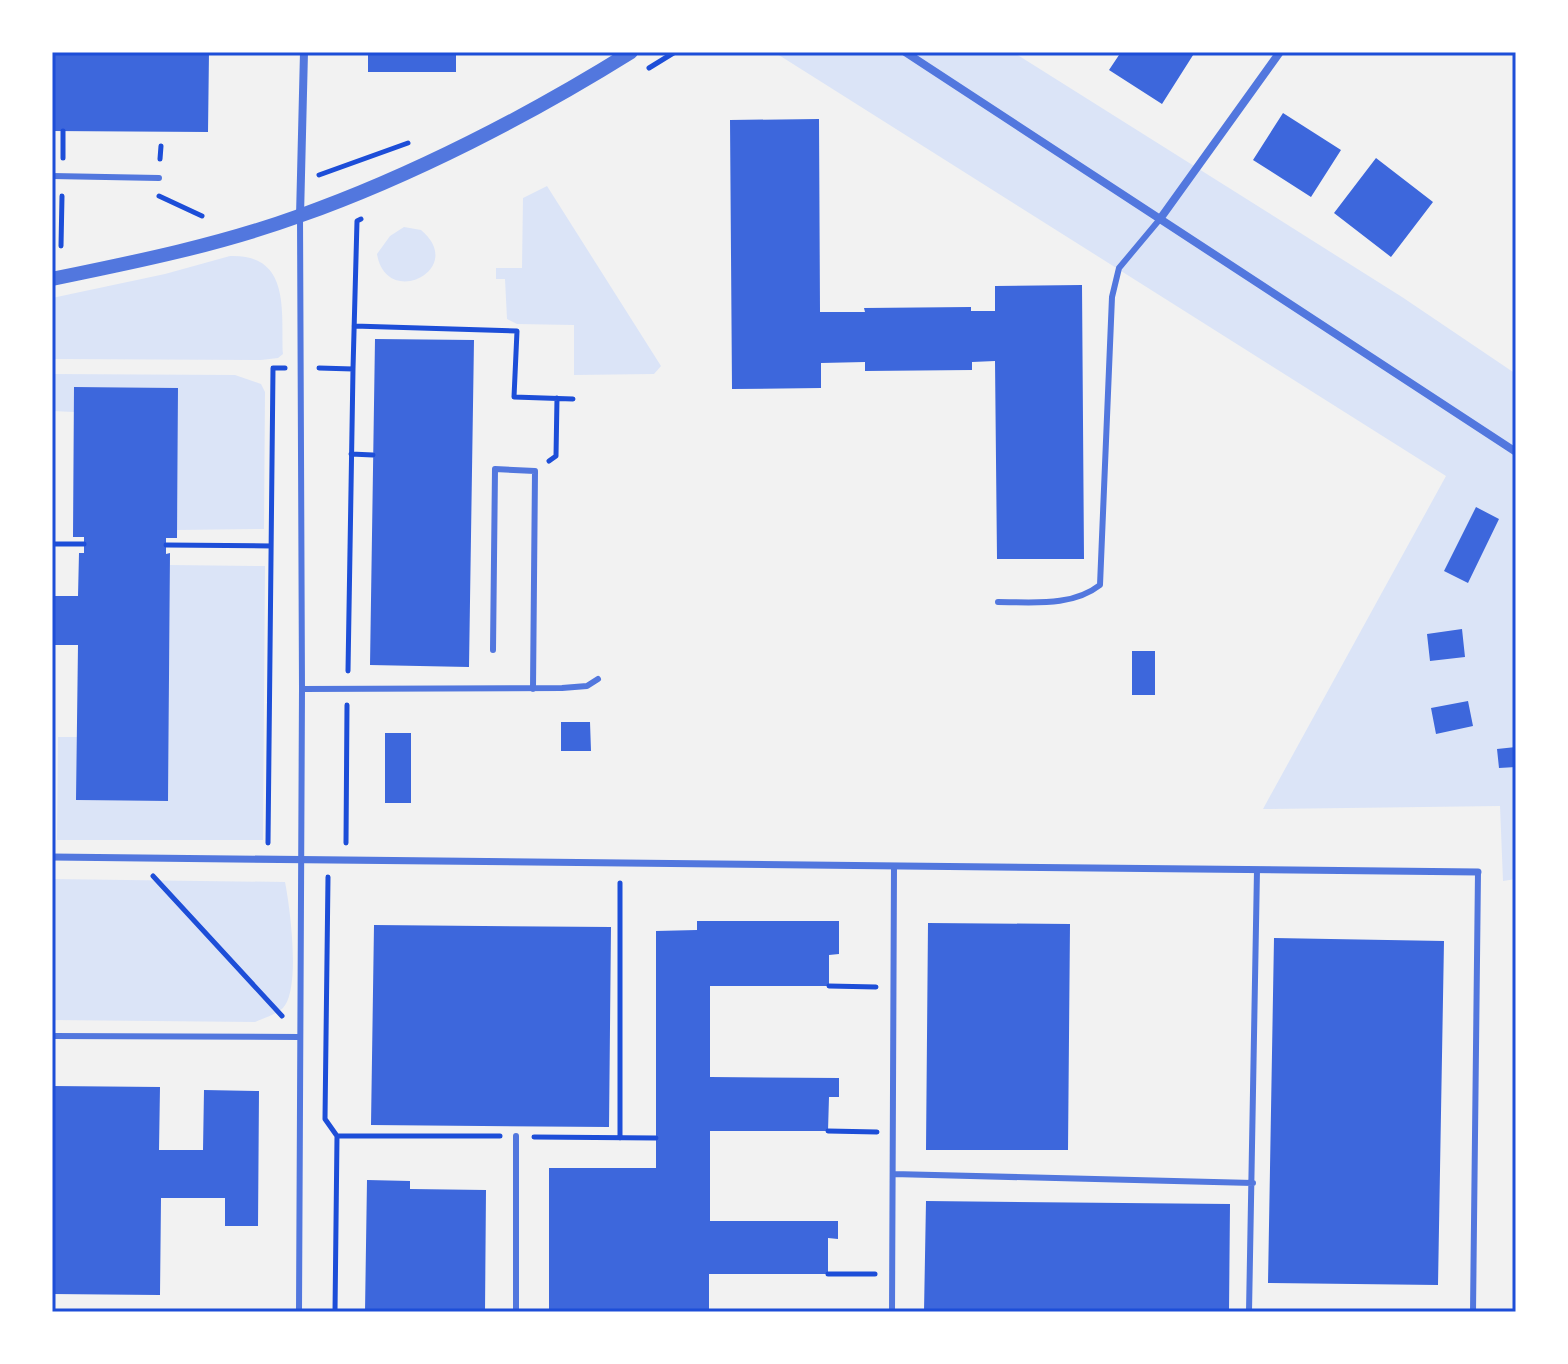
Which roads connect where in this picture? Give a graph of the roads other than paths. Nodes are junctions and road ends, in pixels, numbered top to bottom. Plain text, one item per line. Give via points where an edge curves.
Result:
1 (304, 52) edge
2 (631, 52) edge
3 (905, 52) edge
4 (1280, 52) edge
5 (52, 176) edge
6 (159, 178) dead end
7 (300, 216) junction
8 (1160, 219) junction
9 (52, 279) edge
10 (1516, 452) edge
11 (998, 602) dead end
12 (493, 650) dead end
13 (598, 679) dead end
14 (302, 689) junction
15 (533, 689) junction
16 (52, 857) edge
17 (301, 860) junction
18 (894, 866) junction
19 (1257, 870) junction
20 (1478, 872) joint
21 (52, 1036) edge
22 (300, 1037) junction
23 (516, 1136) dead end
24 (893, 1174) junction
25 (1253, 1183) junction
26 (299, 1312) edge
27 (516, 1312) edge
28 (892, 1312) edge
29 (1249, 1312) edge
30 (1473, 1312) edge

1 - 7 street
2 - 7 street via 511,122
3 - 8 street
4 - 8 street
5 - 6 lane
7 - 9 street via 201,247
7 - 14 lane
8 - 10 street
8 - 11 lane via 1119,268 1112,297 1100,585 1086,596 1057,602
12 - 15 lane via 495,469 535,471
13 - 15 lane via 587,686
14 - 15 lane
14 - 17 lane
16 - 17 street
17 - 18 street
17 - 22 lane
18 - 19 street
18 - 24 lane
19 - 20 street
19 - 25 lane
20 - 30 lane
21 - 22 lane
22 - 26 lane
23 - 27 lane
24 - 25 lane
24 - 28 lane
25 - 29 lane

